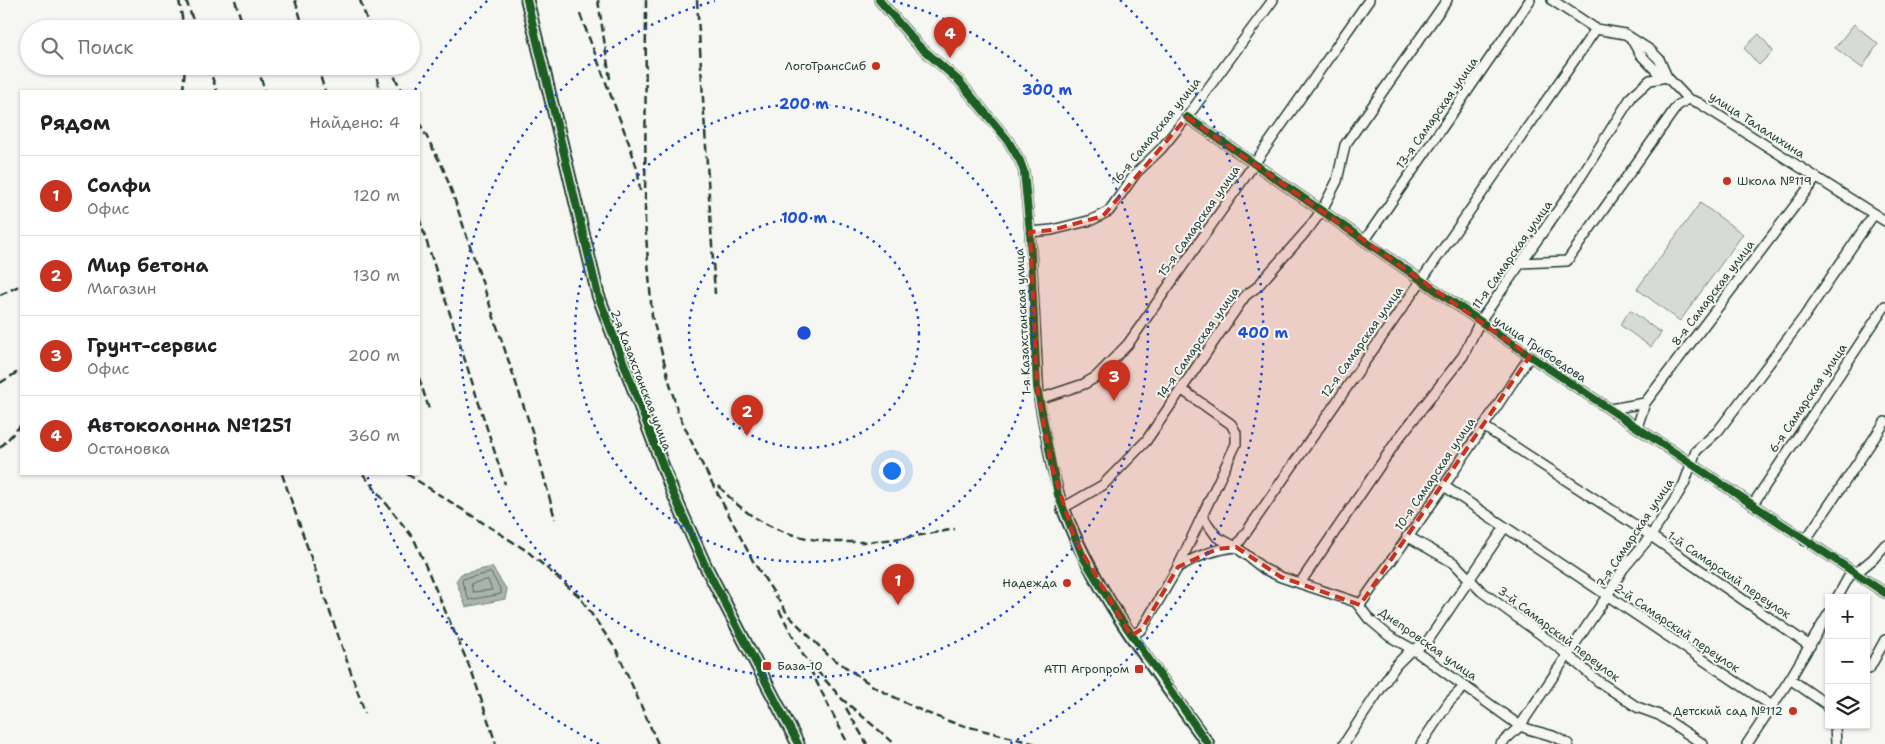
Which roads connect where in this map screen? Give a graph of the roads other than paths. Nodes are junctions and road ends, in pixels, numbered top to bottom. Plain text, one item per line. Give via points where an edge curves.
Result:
1 (528, 0) edge
2 (879, 0) edge
3 (1273, 0) edge
4 (1369, 0) edge
5 (1447, 0) edge
6 (1530, 0) edge
7 (1552, 0) edge
8 (1596, 29) junction
9 (1664, 77) junction
10 (1688, 99) junction
11 (1187, 117) junction
12 (1256, 163) junction
13 (1816, 178) junction
14 (1322, 210) junction
15 (1874, 214) junction
16 (1885, 221) edge
17 (1030, 232) junction
18 (1365, 240) junction
19 (1520, 263) junction
20 (1420, 280) junction
21 (1885, 306) edge
22 (1480, 321) junction
23 (1530, 356) junction
24 (1181, 389) junction
25 (1039, 398) junction
26 (1645, 403) junction
27 (1610, 409) junction
28 (1885, 422) edge
29 (1483, 426) junction
30 (1637, 427) junction
31 (1691, 462) junction
32 (1444, 486) junction
33 (1753, 504) junction
34 (1063, 508) junction
35 (1202, 516) junction
36 (1505, 527) junction
37 (1407, 536) junction
38 (1650, 537) junction
39 (1805, 541) junction
40 (1885, 545) edge
41 (1236, 547) junction
42 (1178, 567) junction
43 (1854, 572) junction
44 (1471, 579) junction
45 (1300, 583) junction
46 (1885, 593) edge
47 (1840, 594) edge
48 (1607, 596) junction
49 (1360, 606) junction
50 (1825, 620) edge
51 (1131, 636) junction
52 (1885, 640) edge
53 (1810, 646) junction
54 (1414, 650) junction
55 (1567, 655) junction
56 (1870, 667) edge
57 (1790, 679) junction
58 (1465, 686) junction
59 (1825, 703) edge
60 (1772, 706) junction
61 (1520, 726) junction
62 (1836, 729) edge
63 (798, 744) edge
64 (1208, 744) edge
65 (1344, 744) edge
66 (1422, 744) edge
67 (1501, 744) edge
68 (1568, 744) edge
69 (1703, 744) edge
70 (1747, 744) edge
71 (1836, 744) edge

1 - 63 street, 2-я Казахстанская улица via 598,295 613,338 673,493 700,553
2 - 17 street, 1-я Казахстанская улица via 918,45 959,81 1014,149 1024,172
3 - 11 street, 16-я Самарская улица
4 - 12 street, 15-я Самарская улица
5 - 14 street, 14-я Самарская улица via 1345,145 1337,181
6 - 18 street, 13-я Самарская улица
7 - 8 street, улица Талалихина
8 - 9 street, улица Талалихина via 1618,32 1650,50 1659,59
8 - 20 street, 12-я Самарская улица
9 - 10 street, улица Талалихина
9 - 19 street, 11-я Самарская улица via 1642,86 1632,96 1573,189
10 - 13 street, улица Талалихина
10 - 19 street via 1677,106 1567,261
11 - 12 street, улица Грибоедова
11 - 17 street, 16-я Самарская улица via 1136,173 1103,216 1052,230
12 - 14 street, улица Грибоедова
12 - 25 street, 15-я Самарская улица via 1128,344 1084,384
13 - 15 street, улица Талалихина
13 - 26 street, 8-я Самарская улица
14 - 18 street, улица Грибоедова
14 - 24 street, 14-я Самарская улица via 1257,288 1246,296
15 - 16 street, улица Талалихина
15 - 31 street, 7-я Самарская улица via 1804,317 1718,431 1696,451
17 - 25 street, 1-я Казахстанская улица
18 - 20 street, улица Грибоедова
19 - 22 street, 11-я Самарская улица
20 - 22 street, улица Грибоедова
20 - 41 street, 12-я Самарская улица
21 - 33 street, 6-я Самарская улица
22 - 23 street, улица Грибоедова
22 - 45 street, 11-я Самарская улица via 1463,356 1398,439
23 - 27 street, улица Грибоедова
23 - 29 street, 10-я Самарская улица
24 - 34 street, 14-я Самарская улица via 1146,441 1127,462 1103,485
24 - 35 street via 1231,424 1236,433 1236,444
25 - 34 street, 1-я Казахстанская улица
26 - 27 street
26 - 30 street, 8-я Самарская улица
27 - 30 street, улица Грибоедова
28 - 39 street
29 - 32 street, 10-я Самарская улица
29 - 38 street, 1-й Самарский переулок
30 - 31 street, улица Грибоедова
31 - 33 street, улица Грибоедова
31 - 38 street, 7-я Самарская улица via 1684,484
32 - 36 street, 2-й Самарский переулок
32 - 37 street, 10-я Самарская улица
33 - 39 street, улица Грибоедова
34 - 51 street, 1-я Казахстанская улица via 1084,557
35 - 41 street, Днепровская улица via 1217,536
35 - 42 street
36 - 44 street
36 - 48 street, 2-й Самарский переулок
37 - 44 street, 3-й Самарский переулок via 1454,563
37 - 49 street, 10-я Самарская улица
38 - 48 street, 7-я Самарская улица via 1623,569
38 - 53 street, 1-й Самарский переулок
39 - 43 street, улица Грибоедова
40 - 43 street via 1874,559
41 - 42 street via 1217,549
41 - 45 street, Днепровская улица via 1264,568
42 - 51 street via 1146,624
43 - 46 street, улица Грибоедова
43 - 47 street
44 - 54 street via 1427,642
44 - 55 street, 3-й Самарский переулок via 1481,591
45 - 49 street, Днепровская улица via 1349,598
48 - 55 street, 7-я Самарская улица
48 - 60 street, 2-й Самарский переулок
49 - 54 street, Днепровская улица via 1375,624
50 - 53 street
51 - 64 street, 1-я Казахстанская улица
52 - 56 street
53 - 57 street
54 - 58 street, Днепровская улица
54 - 65 street via 1396,664
55 - 61 street, 7-я Самарская улица
55 - 69 street, 3-й Самарский переулок via 1612,691 1659,714
57 - 59 street
57 - 60 street
58 - 61 street, Днепровская улица
58 - 66 street via 1449,702
60 - 70 street
61 - 67 street, 7-я Самарская улица
61 - 68 street, Днепровская улица via 1553,735
62 - 71 street

